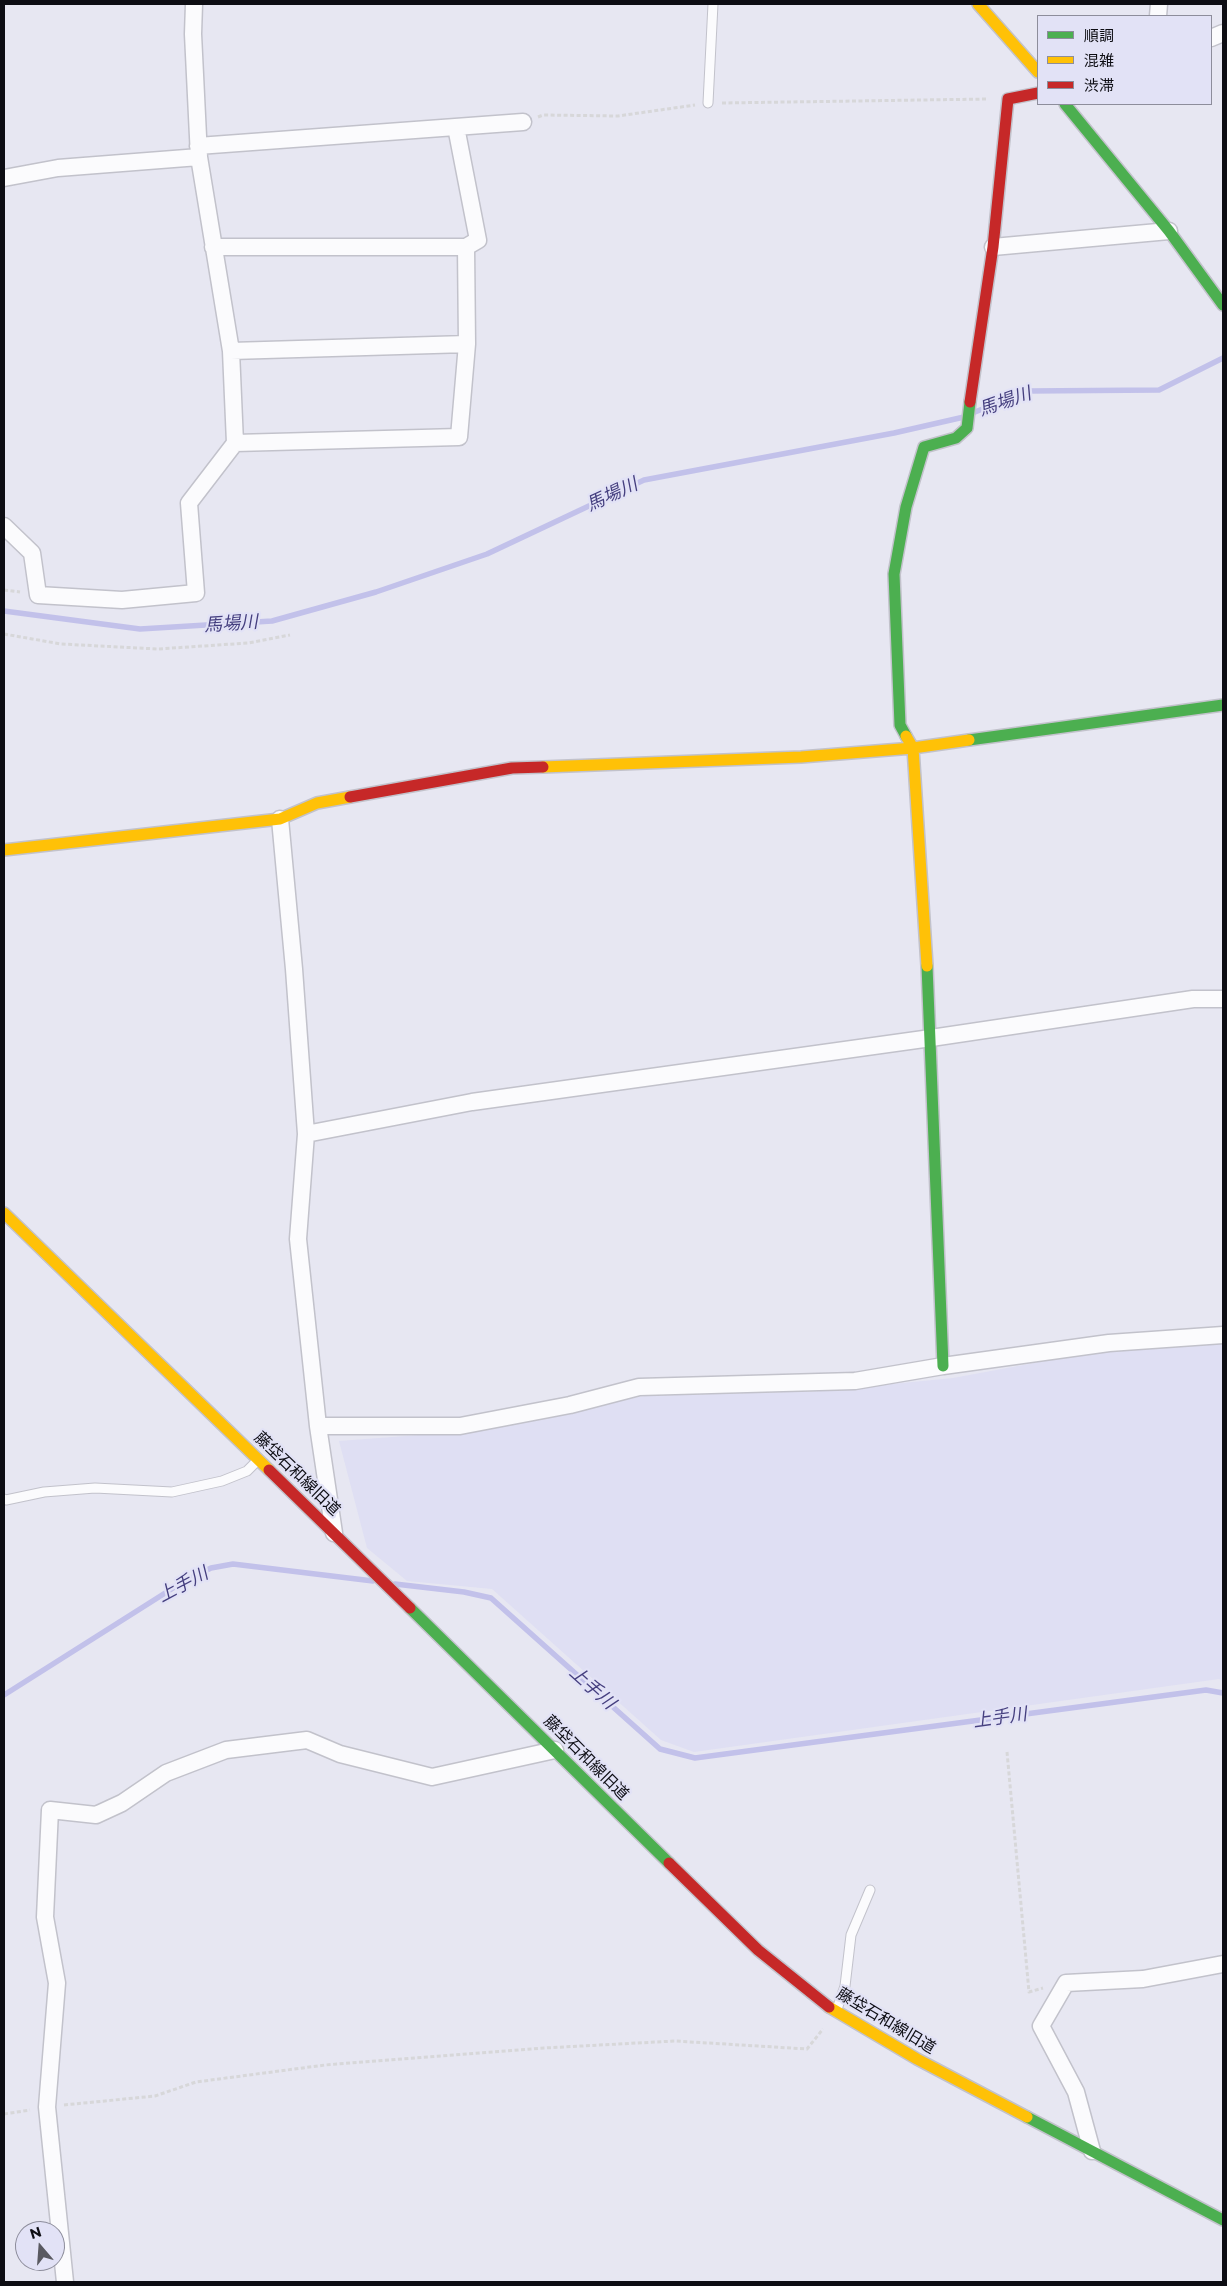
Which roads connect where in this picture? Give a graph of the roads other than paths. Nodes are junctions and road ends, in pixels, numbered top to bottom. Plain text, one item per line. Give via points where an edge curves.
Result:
1 (194, 4) edge
2 (713, 4) edge
3 (978, 4) edge
4 (1037, 71) edge
5 (1037, 93) edge
6 (708, 103) road end
7 (1066, 105) edge
8 (523, 122) road end
9 (456, 127) junction
10 (199, 151) junction
11 (4, 178) edge
12 (1168, 231) junction
13 (212, 247) junction
14 (466, 247) junction
15 (993, 247) junction
16 (1223, 305) edge
17 (468, 344) junction
18 (231, 351) junction
19 (234, 443) junction
20 (4, 526) edge
21 (1223, 705) edge
22 (913, 748) junction
23 (280, 819) junction
24 (4, 850) edge
25 (1223, 999) edge
26 (932, 1038) junction
27 (306, 1134) junction
28 (4, 1213) edge
29 (1223, 1335) edge
30 (943, 1366) junction
31 (318, 1426) junction
32 (259, 1460) junction
33 (4, 1499) edge
34 (334, 1533) junction
35 (554, 1750) junction
36 (870, 1890) dead end
37 (1223, 1964) edge
38 (836, 2013) junction
39 (1092, 2151) junction
40 (1223, 2220) edge
41 (65, 2282) edge

1 - 10 street
2 - 6 lane
3 - 4 street
5 - 15 street via 1008,99
7 - 12 street
8 - 9 street
9 - 10 street
9 - 14 street via 478,240
10 - 11 street
10 - 13 street
12 - 15 street
12 - 16 street
13 - 14 street
13 - 18 street
14 - 17 street
15 - 22 street via 967,428 956,438 924,447 906,507 894,574 900,725
17 - 18 street
17 - 19 street via 459,437
18 - 19 street
19 - 20 street via 188,503 196,593 122,600 38,594 32,553
21 - 22 street
22 - 23 street via 801,757 512,768 317,803
22 - 26 street
23 - 24 street
23 - 27 street
25 - 26 street via 1193,999
26 - 27 street via 472,1102
26 - 30 street
27 - 31 street via 298,1239
28 - 32 street, 藤垈石和線旧道
29 - 30 street via 1109,1343
30 - 31 street via 855,1381 639,1387 570,1405 460,1426
31 - 34 street
32 - 33 lane via 247,1471 222,1482 172,1492 95,1488
32 - 34 street, 藤垈石和線旧道
34 - 35 street, 藤垈石和線旧道
35 - 38 street, 藤垈石和線旧道 via 758,1950
35 - 41 street via 432,1777 340,1754 306,1740 226,1750 166,1773 122,1804 96,1815 50,1810 45,1917 57,1983 47,2107
36 - 38 lane via 851,1935 845,1986
37 - 39 street via 1143,1979 1066,1983 1041,2026 1076,2092
38 - 39 street, 藤垈石和線旧道
39 - 40 street, 藤垈石和線旧道

